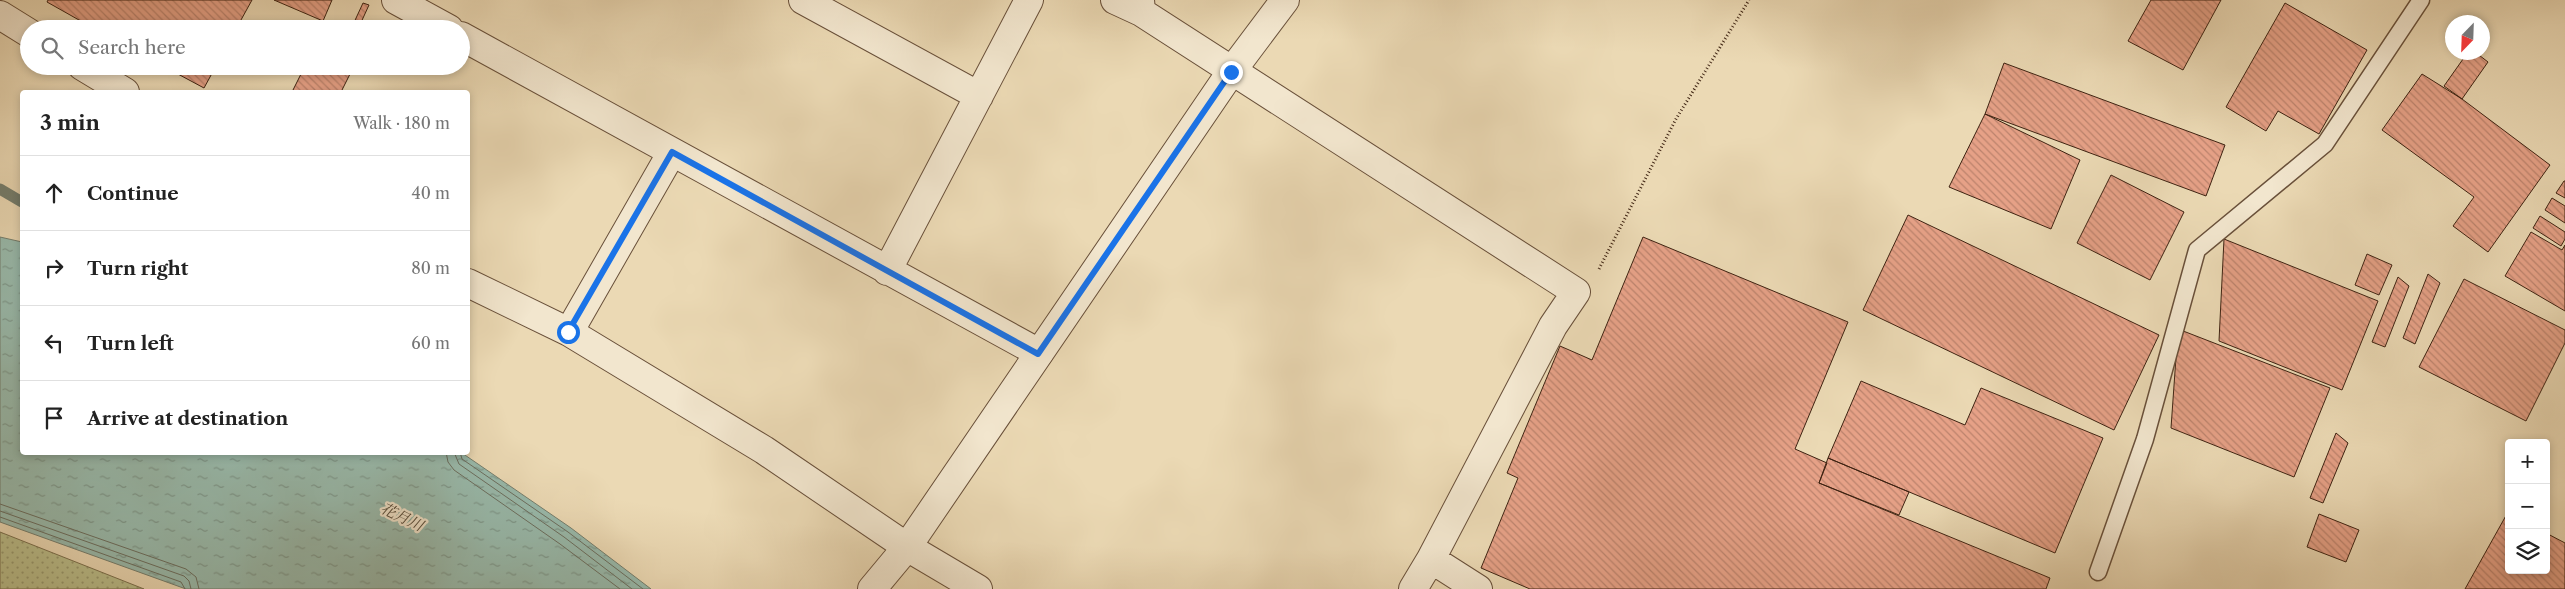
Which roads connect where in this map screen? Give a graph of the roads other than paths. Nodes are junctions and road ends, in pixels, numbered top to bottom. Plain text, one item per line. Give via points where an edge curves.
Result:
1 (396, 0) edge
2 (803, 0) edge
3 (1029, 0) edge
4 (1115, 0) edge
5 (1285, 0) edge
6 (2421, 0) edge
7 (1141, 6) edge
8 (0, 16) edge
9 (433, 20) edge
10 (20, 28) edge
11 (470, 41) edge
12 (1231, 72) junction
13 (97, 75) edge
14 (122, 90) edge
15 (979, 96) junction
16 (672, 152) junction
17 (887, 271) junction
18 (470, 284) edge
19 (568, 332) junction
20 (1038, 354) junction
21 (907, 547) junction
22 (1432, 559) junction
23 (2098, 572) dead end
24 (872, 589) edge
25 (978, 589) edge
26 (1413, 589) edge
27 (1478, 589) edge

1 - 9 street
2 - 15 street
3 - 15 street
4 - 7 street
5 - 12 street
6 - 23 lane via 2325,144 2197,250 2145,440
7 - 12 street
8 - 10 street
11 - 16 street
12 - 20 street
12 - 22 street via 1576,292 1553,326
13 - 14 street
15 - 17 street
16 - 17 street
16 - 19 street
17 - 20 street
18 - 19 street
19 - 21 street via 764,450
20 - 21 street
21 - 24 street
21 - 25 street
22 - 26 street
22 - 27 street

